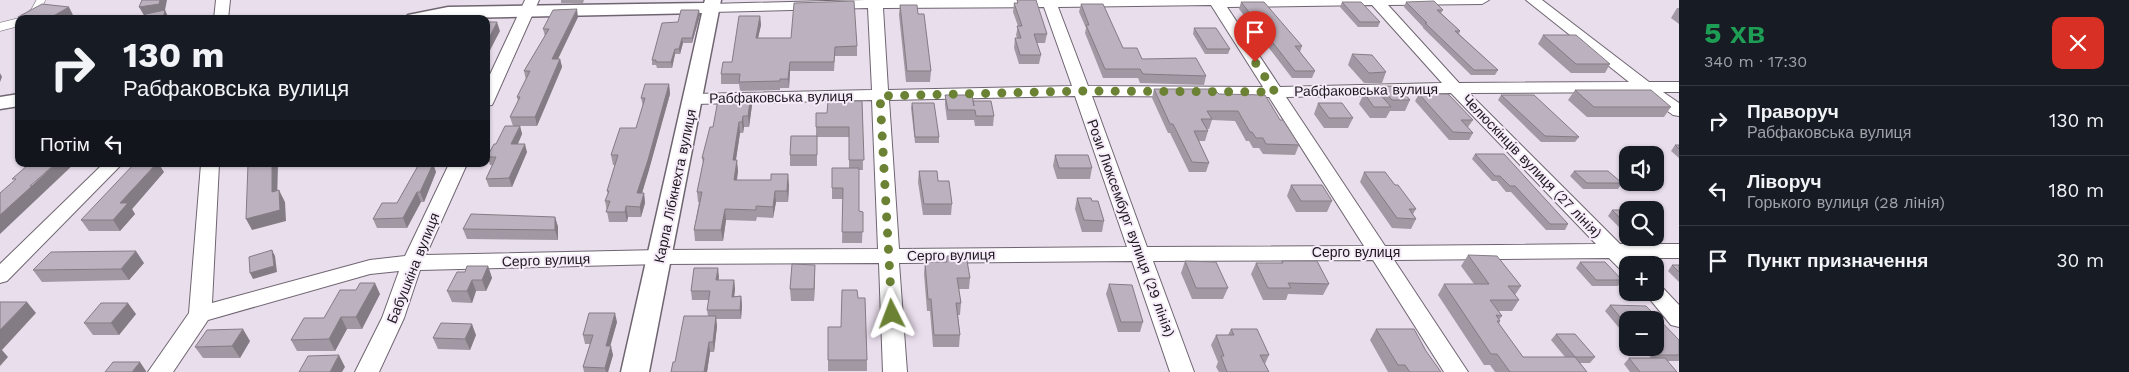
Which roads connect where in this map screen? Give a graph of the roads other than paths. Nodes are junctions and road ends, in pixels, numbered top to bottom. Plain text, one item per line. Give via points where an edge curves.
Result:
1 (41, 0) edge
2 (223, 0) edge
3 (1215, 0) edge
4 (1482, 0) edge
5 (1533, 0) edge
6 (1050, 1) edge
7 (1376, 1) edge
8 (875, 2) edge
9 (712, 4) edge
10 (530, 5) edge
11 (31, 15) edge
12 (221, 15) edge
13 (433, 15) edge
14 (15, 23) edge
15 (0, 27) edge
16 (1645, 86) junction
17 (1679, 87) edge
18 (1455, 88) junction
19 (1082, 91) junction
20 (490, 92) edge
21 (1275, 92) junction
22 (880, 96) junction
23 (693, 98) junction
24 (15, 101) edge
25 (0, 103) edge
26 (1679, 111) edge
27 (110, 167) edge
28 (210, 167) edge
29 (457, 167) edge
30 (1679, 250) edge
31 (1378, 252) junction
32 (1140, 253) junction
33 (0, 255) edge
34 (21, 255) junction
35 (888, 256) junction
36 (1620, 256) edge
37 (1636, 256) edge
38 (661, 257) junction
39 (1619, 258) edge
40 (412, 264) junction
41 (0, 276) edge
42 (1663, 301) edge
43 (200, 314) junction
44 (1679, 318) edge
45 (160, 372) edge
46 (367, 372) edge
47 (635, 372) edge
48 (895, 372) edge
49 (1182, 372) edge
50 (1456, 372) edge

1 - 11 lane
2 - 12 street
3 - 6 street
3 - 7 street via 1226,3
3 - 21 street
4 - 7 street
5 - 16 street
6 - 8 street
6 - 19 street, Рози Люксембург вулиця (29 лiнiя)
7 - 18 street, Челюскінців вулиця (27 лiнiя)
8 - 9 street
8 - 22 street
9 - 10 street via 576,11
9 - 23 street, Карла Лібкнехта вулиця
10 - 13 street
10 - 20 street
14 - 15 lane
16 - 17 street, Рабфаковська вулиця
16 - 18 street, Рабфаковська вулиця
16 - 26 street
18 - 21 street, Рабфаковська вулиця
18 - 36 street, Челюскінців вулиця (27 лiнiя)
19 - 21 street, Рабфаковська вулиця
19 - 22 street, Рабфаковська вулиця
19 - 32 street, Рози Люксембург вулиця (29 лiнiя)
21 - 31 street
22 - 23 street, Рабфаковська вулиця
22 - 35 street
23 - 38 street, Карла Лібкнехта вулиця
24 - 25 street
27 - 34 street
28 - 43 street
29 - 40 street, Бабушкіна вулиця
30 - 37 street, Серго вулиця
31 - 32 street, Серго вулиця
31 - 39 street, Серго вулиця
31 - 50 street
32 - 35 street, Серго вулиця
32 - 49 street, Рози Люксембург вулиця (29 лiнiя)
33 - 34 street
34 - 41 street
35 - 38 street, Серго вулиця
35 - 48 street
38 - 40 street, Серго вулиця
38 - 47 street, Карла Лібкнехта вулиця
40 - 43 street, Серго вулиця via 370,267
40 - 46 street, Бабушкіна вулиця via 393,318
42 - 44 street
43 - 45 street

